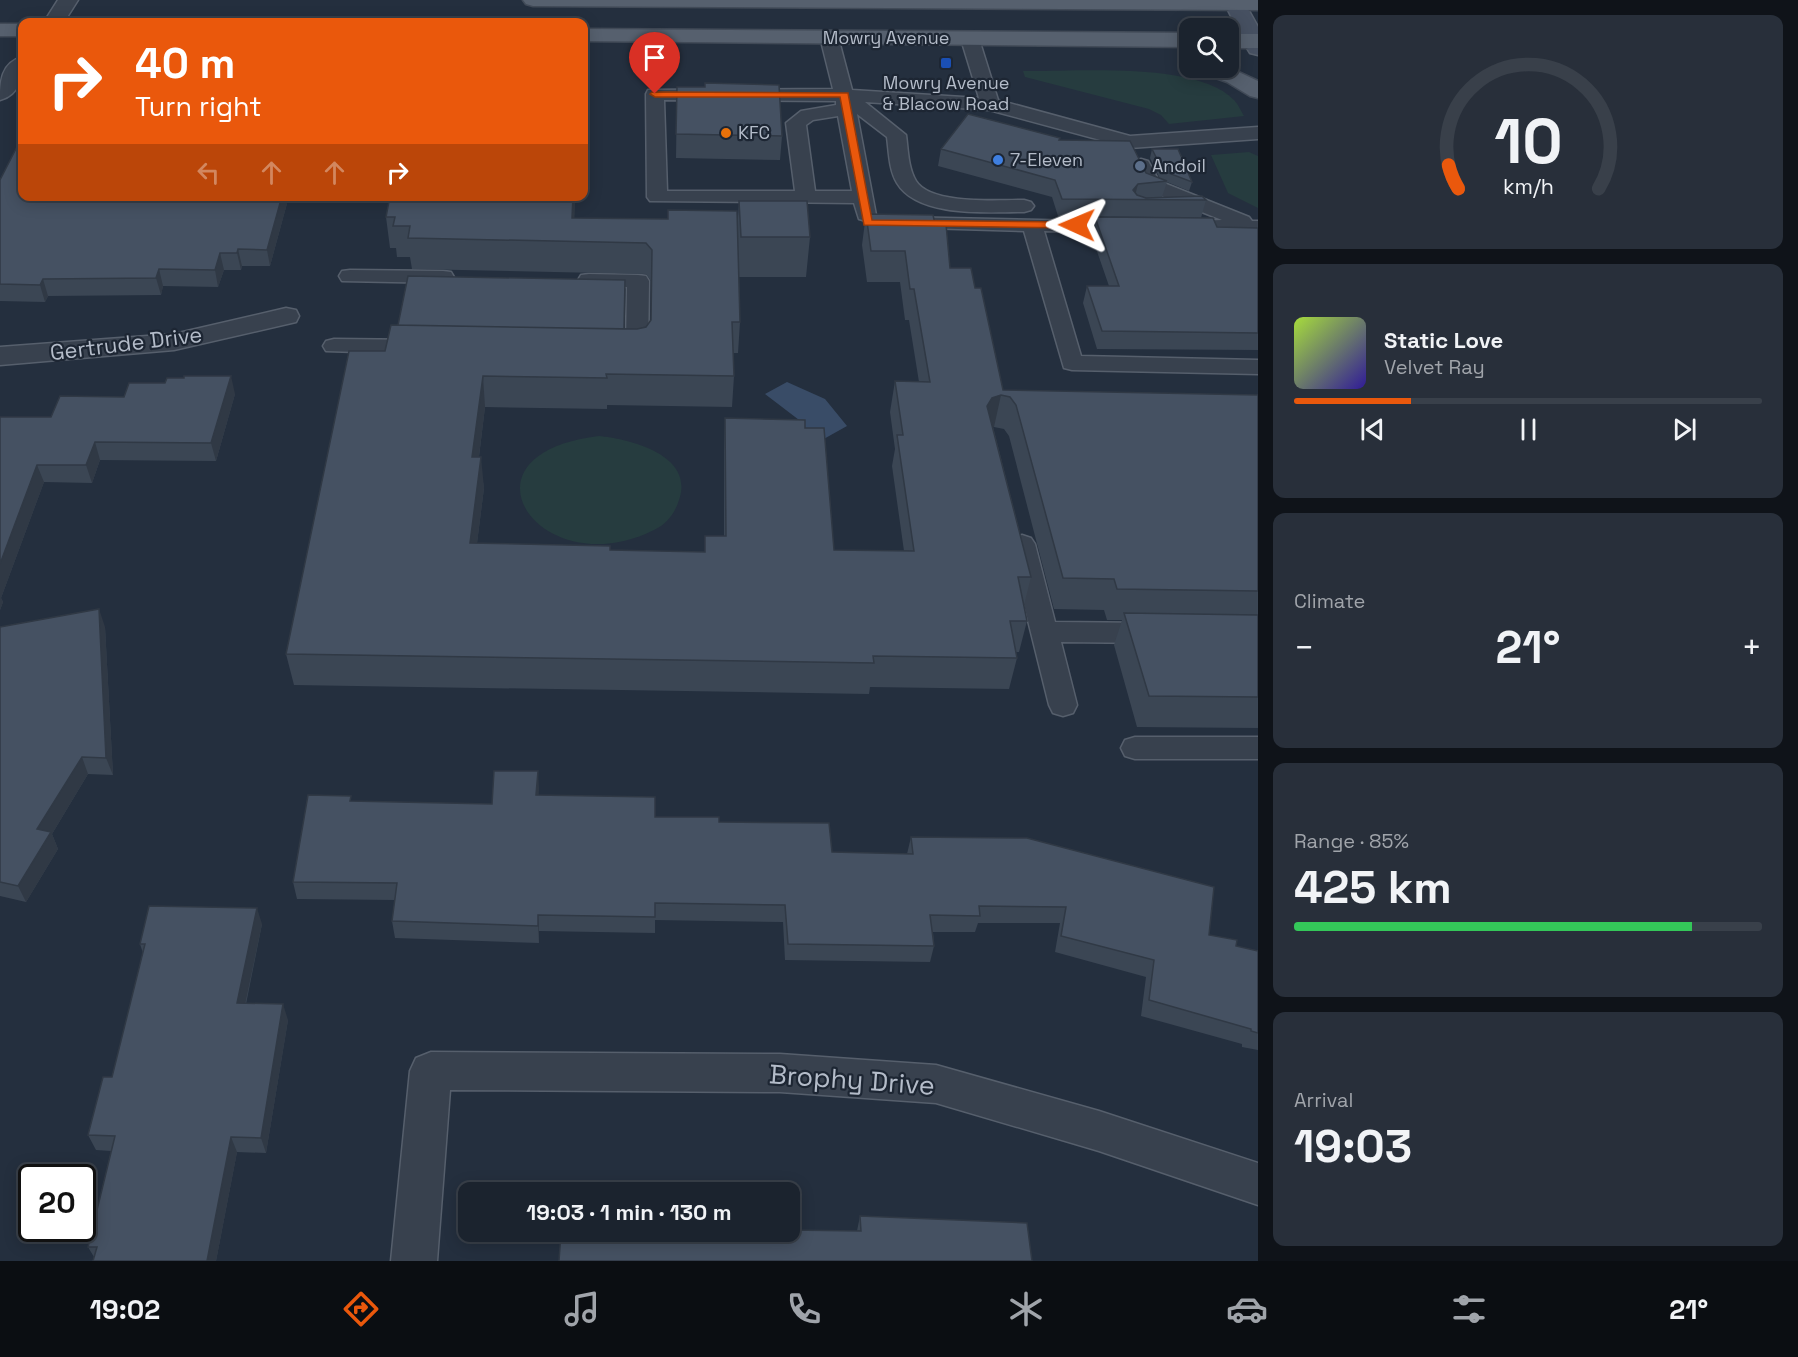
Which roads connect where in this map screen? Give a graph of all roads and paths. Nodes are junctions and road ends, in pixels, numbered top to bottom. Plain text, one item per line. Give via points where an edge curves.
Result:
1 (68, 0) edge
2 (532, 0) edge
3 (1234, 2) edge
4 (1258, 4) edge
5 (57, 18) edge
6 (0, 30) edge
7 (18, 30) edge
8 (588, 35) edge
9 (829, 37) junction
10 (969, 39) junction
11 (1117, 40) junction
12 (1179, 40) edge
13 (1239, 42) edge
14 (1257, 43) edge
15 (1179, 56) edge
16 (18, 69) edge
17 (1237, 78) edge
18 (1258, 91) edge
19 (18, 93) edge
20 (0, 94) edge
21 (846, 102) junction
22 (990, 104) junction
23 (1258, 133) edge
24 (1130, 142) junction
25 (806, 197) junction
26 (863, 197) junction
27 (1205, 206) junction
28 (1055, 207) edge
29 (1155, 219) junction
30 (1032, 224) junction
31 (1258, 227) edge
32 (350, 276) dead end
33 (458, 278) edge
34 (566, 280) edge
35 (286, 316) dead end
36 (334, 346) dead end
37 (439, 348) edge
38 (602, 351) edge
39 (0, 356) edge
40 (1258, 366) edge
41 (1015, 517) edge
42 (1044, 632) junction
43 (1175, 633) edge
44 (1063, 705) dead end
45 (1135, 748) dead end
46 (1258, 748) edge
47 (1258, 1184) edge
48 (414, 1261) edge

1 - 5 street
2 - 3 main road, Mowry Avenue
3 - 4 main road, Mowry Avenue
3 - 14 main road
6 - 7 main road
8 - 9 main road, Mowry Avenue
9 - 10 main road, Mowry Avenue
9 - 21 lane
10 - 11 main road, Mowry Avenue
10 - 22 lane
11 - 12 main road, Mowry Avenue
11 - 15 main road
13 - 14 main road
16 - 20 street
17 - 18 main road
19 - 20 street
21 - 22 lane
21 - 25 lane via 796,123
21 - 25 lane via 655,94 657,196
21 - 26 lane
21 - 28 lane via 896,135 906,181 914,193 936,201 971,205
22 - 24 lane
23 - 24 lane
24 - 27 lane via 1150,185
25 - 26 lane
26 - 30 lane via 867,223
27 - 29 lane
27 - 31 lane
29 - 30 lane
29 - 31 lane
30 - 40 lane via 1072,363
32 - 33 lane
34 - 38 lane via 638,281 637,351
35 - 39 street, Gertrude Drive via 174,342
36 - 37 lane
41 - 42 lane
42 - 43 lane
42 - 44 lane
45 - 46 lane
47 - 48 street, Brophy Drive via 1099,1131 936,1084 780,1073 431,1071

